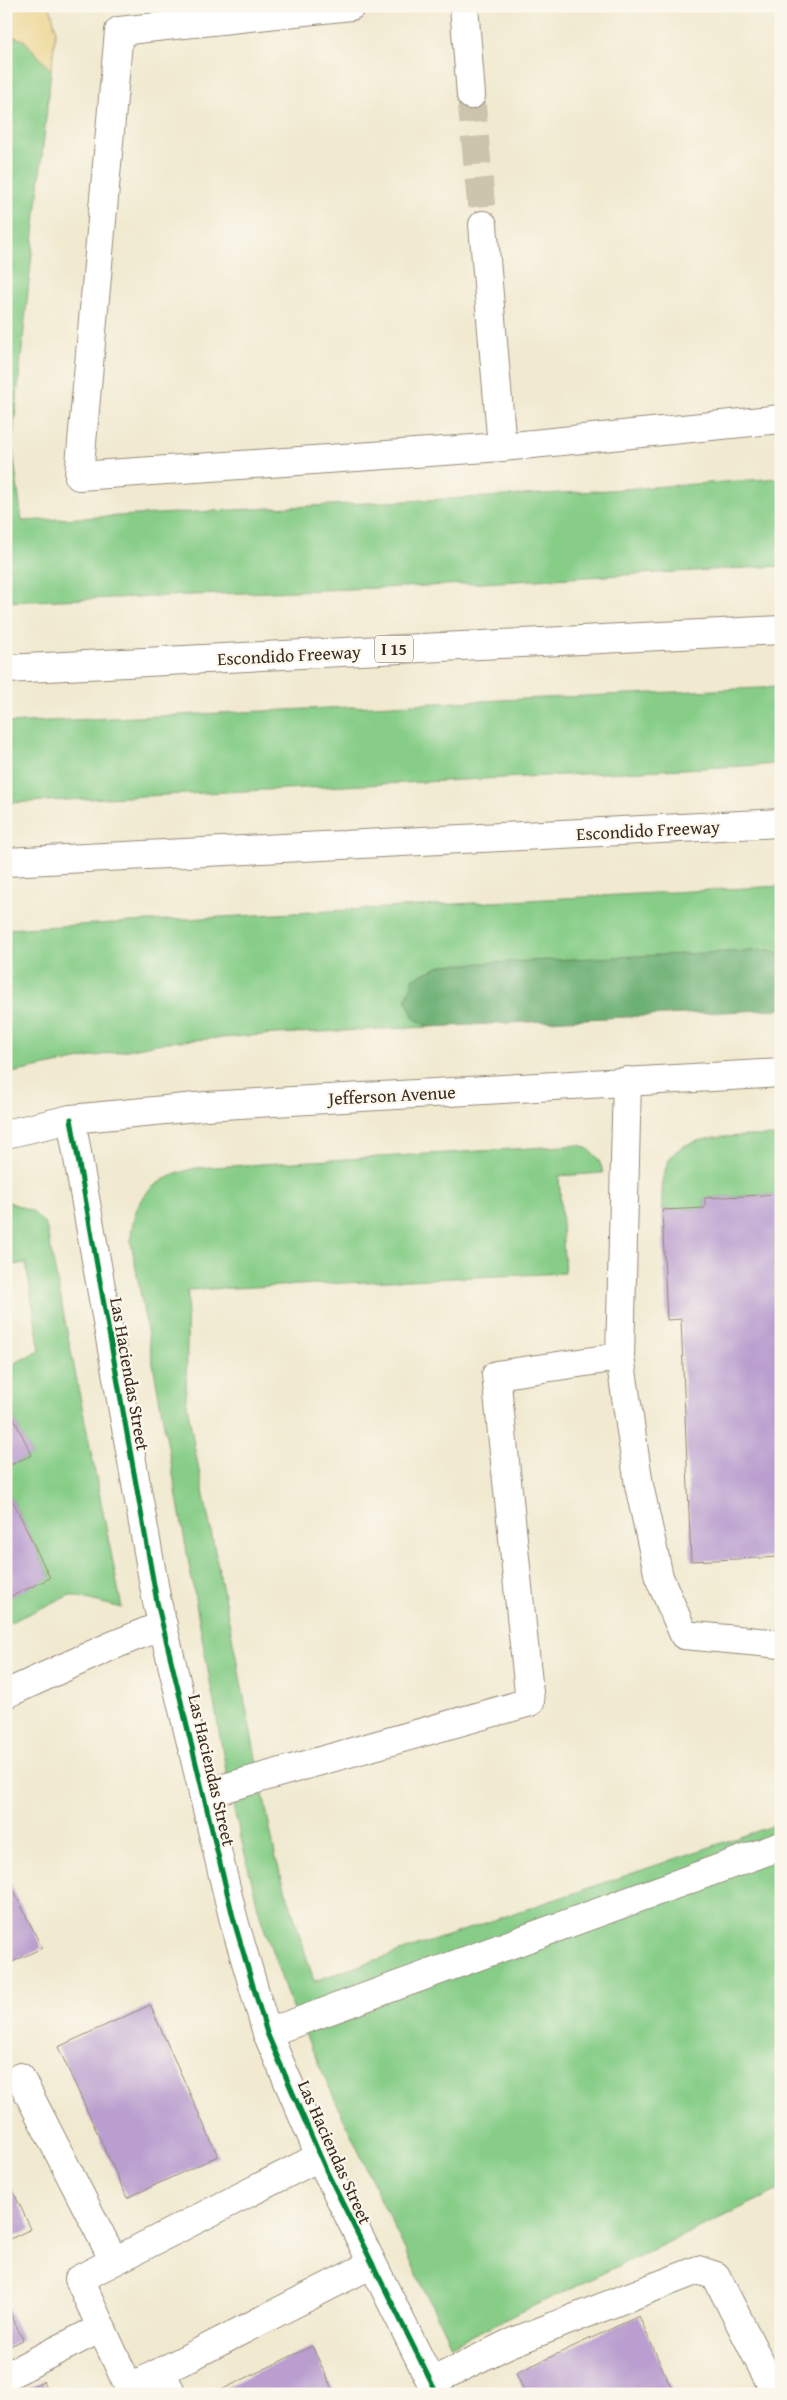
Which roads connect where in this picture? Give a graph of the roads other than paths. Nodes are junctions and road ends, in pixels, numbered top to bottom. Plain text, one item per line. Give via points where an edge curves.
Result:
1 (351, 6) edge
2 (464, 6) edge
3 (206, 14) edge
4 (471, 95) tunnel mouth
5 (483, 225) tunnel mouth
6 (781, 419) edge
7 (502, 447) junction
8 (781, 630) edge
9 (6, 669) edge
10 (781, 824) edge
11 (6, 862) edge
12 (781, 1073) edge
13 (627, 1081) junction
14 (71, 1119) junction
15 (6, 1134) edge
16 (620, 1357) junction
17 (163, 1625) junction
18 (781, 1644) edge
19 (6, 1694) edge
20 (203, 1794) junction
21 (781, 1846) edge
22 (267, 2033) junction
23 (20, 2077) dead end
24 (321, 2156) junction
25 (114, 2261) junction
26 (372, 2264) junction
27 (101, 2328) junction
28 (6, 2376) edge
29 (166, 2383) edge
30 (434, 2388) edge
31 (776, 2394) edge

1 - 3 main road
2 - 4 main road
3 - 7 main road via 119,30 79,476
5 - 7 main road
6 - 7 main road
8 - 9 main road, Escondido Freeway / I 15
10 - 11 main road, Escondido Freeway
12 - 13 main road, Jefferson Avenue
13 - 14 main road, Jefferson Avenue via 206,1106
13 - 16 main road
14 - 15 main road, Jefferson Avenue
14 - 17 main road, Las Haciendas Street
16 - 18 main road via 639,1485 659,1577 684,1635
16 - 20 main road via 496,1375 530,1702
17 - 19 main road
17 - 20 main road, Las Haciendas Street
20 - 22 main road, Las Haciendas Street via 234,1921
21 - 22 main road
22 - 24 main road, Las Haciendas Street
23 - 25 main road
24 - 25 main road
24 - 26 main road, Las Haciendas Street
25 - 27 main road via 79,2279
26 - 29 main road
26 - 30 main road, Las Haciendas Street
27 - 28 main road
27 - 29 main road via 129,2388
30 - 31 main road via 508,2344 698,2270 716,2276

